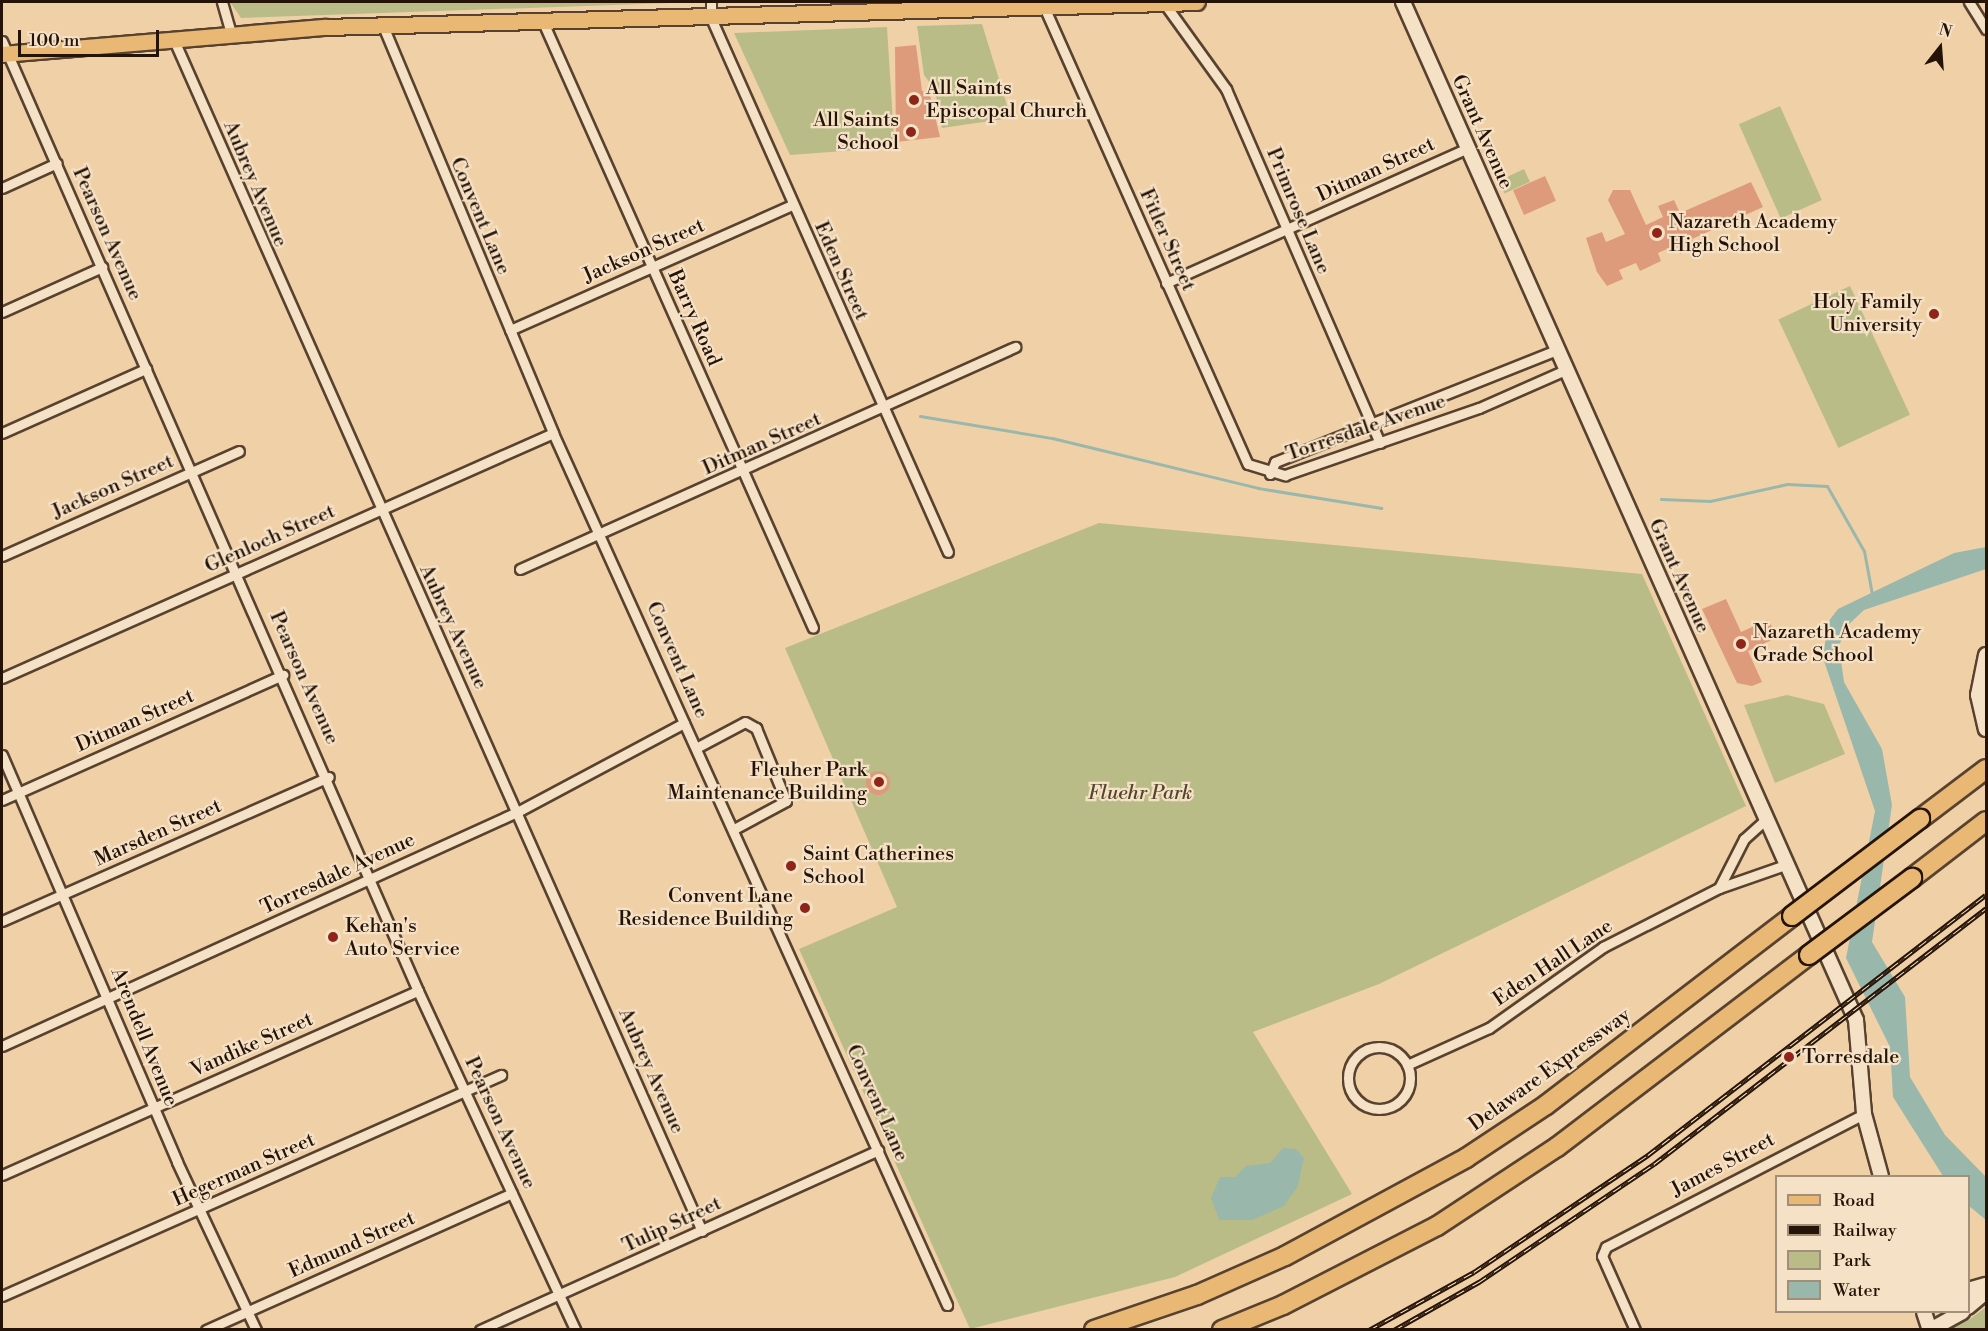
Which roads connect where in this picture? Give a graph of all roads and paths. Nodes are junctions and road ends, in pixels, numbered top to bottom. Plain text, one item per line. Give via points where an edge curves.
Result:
1 (222, 2) edge
2 (711, 2) edge
3 (1197, 2) edge
4 (1403, 2) edge
5 (1969, 2) edge
6 (1164, 3) junction
7 (910, 7) edge
8 (1045, 9) junction
9 (711, 18) junction
10 (543, 22) junction
11 (383, 26) junction
12 (1986, 29) edge
13 (231, 34) junction
14 (173, 38) junction
15 (3, 49) edge
16 (1468, 148) junction
17 (57, 164) junction
18 (2, 188) edge
19 (792, 206) junction
20 (1287, 231) junction
21 (102, 267) junction
22 (652, 267) junction
23 (1166, 283) junction
24 (2, 312) edge
25 (510, 330) junction
26 (1015, 347) dead end
27 (1557, 350) junction
28 (146, 369) junction
29 (1565, 370) junction
30 (882, 410) junction
31 (1372, 426) junction
32 (553, 433) junction
33 (2, 434) edge
34 (1380, 443) junction
35 (239, 451) dead end
36 (192, 472) junction
37 (743, 473) junction
38 (1270, 474) junction
39 (379, 510) junction
40 (602, 533) junction
41 (948, 552) dead end
42 (2, 556) edge
43 (520, 569) dead end
44 (237, 573) junction
45 (813, 628) dead end
46 (1986, 655) edge
47 (283, 675) junction
48 (2, 678) edge
49 (684, 723) junction
50 (1986, 729) edge
51 (696, 748) junction
52 (2, 755) edge
53 (1986, 769) edge
54 (329, 777) junction
55 (18, 792) junction
56 (2, 800) edge
57 (519, 812) junction
58 (1765, 820) junction
59 (1986, 821) edge
60 (734, 829) junction
61 (1785, 865) junction
62 (372, 879) junction
63 (1719, 888) junction
64 (63, 894) junction
65 (2, 921) edge
66 (418, 991) junction
67 (108, 999) junction
68 (2, 1046) edge
69 (1407, 1065) junction
70 (501, 1075) dead end
71 (466, 1091) junction
72 (153, 1108) junction
73 (1864, 1114) junction
74 (878, 1150) junction
75 (2, 1175) edge
76 (1881, 1175) edge
77 (512, 1193) junction
78 (198, 1210) junction
79 (702, 1231) junction
80 (1986, 1285) edge
81 (1970, 1289) edge
82 (1986, 1292) edge
83 (2, 1296) edge
84 (557, 1296) junction
85 (947, 1305) dead end
86 (1970, 1305) edge
87 (244, 1313) junction
88 (1925, 1313) edge
89 (1958, 1313) edge
90 (206, 1329) edge
91 (256, 1329) edge
92 (480, 1329) edge
93 (575, 1329) edge
94 (1094, 1329) edge
95 (1222, 1329) edge
96 (1635, 1329) edge
97 (1930, 1329) edge

1 - 13 street
2 - 9 street, Eden Street
3 - 6 main road
4 - 16 street, Grant Avenue
5 - 12 street
6 - 8 main road
6 - 20 street, Primrose Lane via 1226,89
7 - 8 main road
7 - 9 main road
8 - 23 street, Fitler Street
9 - 10 main road
9 - 19 street, Eden Street
10 - 11 main road
10 - 22 street, Barry Road
11 - 13 main road
11 - 25 street, Convent Lane
13 - 14 main road
14 - 15 main road
14 - 39 street, Aubrey Avenue
15 - 17 street, Pearson Avenue
16 - 20 street, Ditman Street
16 - 27 street, Grant Avenue
17 - 18 street
17 - 21 street, Pearson Avenue
19 - 22 street, Jackson Street
19 - 30 street, Eden Street
20 - 23 street, Ditman Street
20 - 31 street, Primrose Lane
21 - 24 street
21 - 28 street, Pearson Avenue
22 - 25 street, Jackson Street
22 - 37 street, Barry Road
23 - 38 street, Fitler Street via 1243,456
25 - 32 street, Convent Lane
26 - 30 street, Ditman Street via 889,402
27 - 29 street, Grant Avenue
27 - 31 street, Torresdale Avenue
28 - 33 street
28 - 36 street, Pearson Avenue
29 - 34 street, Torresdale Avenue
29 - 58 street, Grant Avenue
30 - 37 street, Ditman Street
30 - 41 street, Eden Street
31 - 34 street, Primrose Lane
31 - 38 street, Torresdale Avenue via 1275,462
32 - 39 street, Glenloch Street
32 - 40 street, Convent Lane
34 - 38 street, Torresdale Avenue via 1285,475
35 - 36 street, Jackson Street
36 - 42 street, Jackson Street
36 - 44 street, Pearson Avenue
37 - 40 street, Ditman Street
37 - 45 street, Barry Road
39 - 44 street, Glenloch Street
39 - 57 street, Aubrey Avenue
40 - 43 street, Ditman Street
40 - 49 street, Convent Lane
44 - 47 street, Pearson Avenue
44 - 48 street, Glenloch Street
46 - 50 street via 1978,695
47 - 54 street, Pearson Avenue
47 - 55 street, Ditman Street
49 - 51 street, Convent Lane
49 - 57 street, Torresdale Avenue
51 - 60 street, Convent Lane
51 - 60 street via 745,722 760,738 786,801
52 - 55 street, Arendell Avenue
53 - 94 highway, Delaware Expressway, bridge via 1546,1105 1466,1158 1285,1256 1197,1295
54 - 62 street, Pearson Avenue
54 - 64 street, Marsden Street
55 - 56 street, Ditman Street
55 - 64 street, Arendell Avenue
57 - 62 street, Torresdale Avenue
57 - 79 street, Aubrey Avenue
58 - 61 street, Grant Avenue
58 - 63 street via 1744,839
59 - 95 highway, bridge via 1557,1147 1437,1226 1283,1305
60 - 74 street, Convent Lane
61 - 63 street, Eden Hall Lane
61 - 73 street, Grant Avenue via 1859,1028
62 - 66 street, Pearson Avenue
62 - 67 street, Torresdale Avenue
63 - 69 street, Eden Hall Lane via 1603,947 1489,1028
64 - 65 street, Marsden Street
64 - 67 street, Arendell Avenue
66 - 71 street, Pearson Avenue
66 - 72 street, Vandike Street
67 - 68 street, Torresdale Avenue
67 - 72 street, Arendell Avenue
69 - 69 street via 1388,1048 1363,1051 1348,1071 1350,1090 1369,1107 1394,1105 1407,1091
70 - 71 street, Hegerman Street
71 - 77 street, Pearson Avenue
71 - 78 street, Hegerman Street
72 - 75 street, Vandike Street
72 - 78 street, Arendell Avenue
73 - 76 street, Grant Avenue
73 - 96 street, James Street via 1602,1251
74 - 79 street, Tulip Street
74 - 85 street, Convent Lane
77 - 84 street, Pearson Avenue
77 - 87 street, Edmund Street
78 - 83 street, Hegerman Street
78 - 87 street, Arendell Avenue
79 - 84 street, Tulip Street
80 - 81 street
82 - 86 street
84 - 92 street, Tulip Street
84 - 93 street, Pearson Avenue
87 - 90 street, Edmund Street
87 - 91 street, Arendell Avenue
88 - 97 street
89 - 97 street

